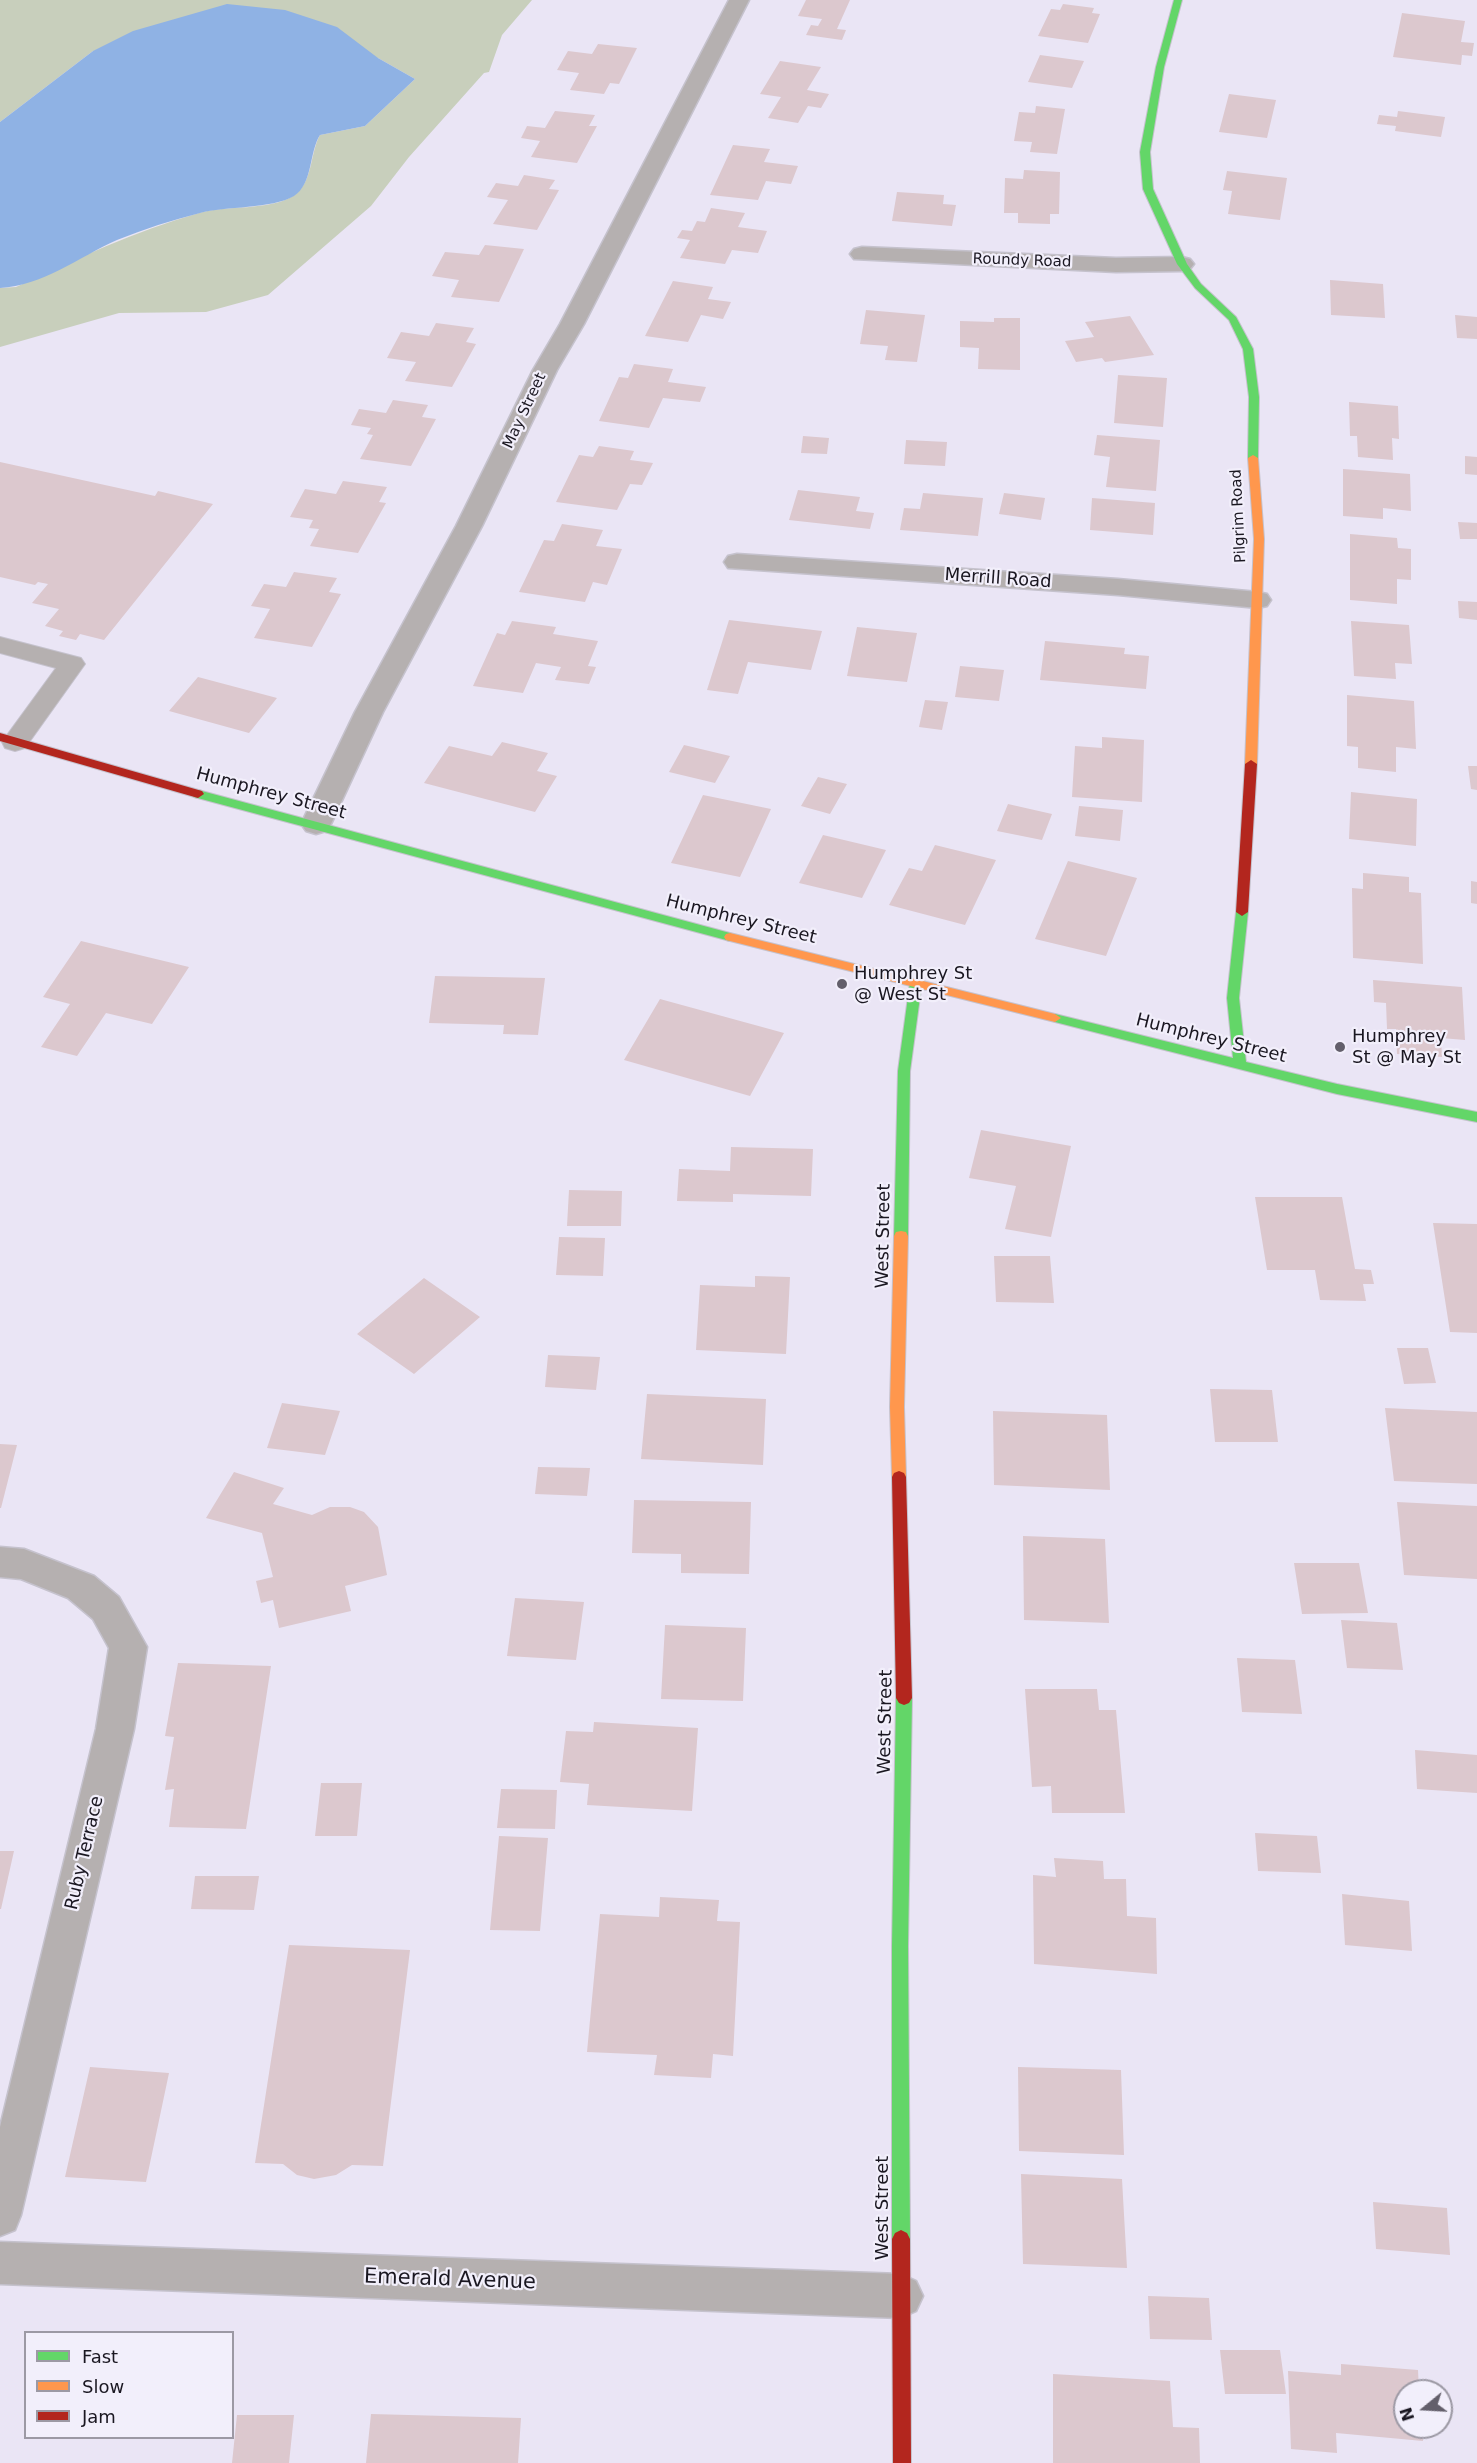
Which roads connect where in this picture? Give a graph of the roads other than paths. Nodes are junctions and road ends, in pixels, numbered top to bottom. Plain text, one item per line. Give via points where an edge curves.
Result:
1 (739, 0) edge
2 (1178, 0) edge
3 (862, 254) dead end
4 (1182, 264) junction
5 (737, 562) dead end
6 (1258, 600) junction
7 (0, 645) edge
8 (8, 740) edge
9 (316, 824) junction
10 (916, 982) junction
11 (1240, 1064) junction
12 (1477, 1117) edge
13 (0, 1562) edge
14 (0, 2215) edge
15 (0, 2263) edge
16 (901, 2296) junction
17 (902, 2463) edge

1 - 9 street, May Street via 545,370 474,517 369,712
2 - 4 street, Pilgrim Road via 1160,67 1145,152 1148,189
3 - 4 street, Roundy Road via 1116,265
4 - 6 street, Pilgrim Road via 1198,286 1233,319 1248,349 1254,397
5 - 6 street, Merrill Road
6 - 11 street, Pilgrim Road via 1254,725 1233,998
7 - 8 lane via 72,664
8 - 9 street, Humphrey Street
9 - 10 street, Humphrey Street via 731,937
10 - 11 street, Humphrey Street
10 - 16 street, West Street via 904,1071 897,1407 905,1668 900,1947
11 - 12 street, Humphrey Street via 1337,1089
13 - 14 street, Ruby Terrace via 24,1564 81,1587 106,1608 128,1647 115,1729
15 - 16 street, Emerald Avenue
16 - 17 street, West Street

